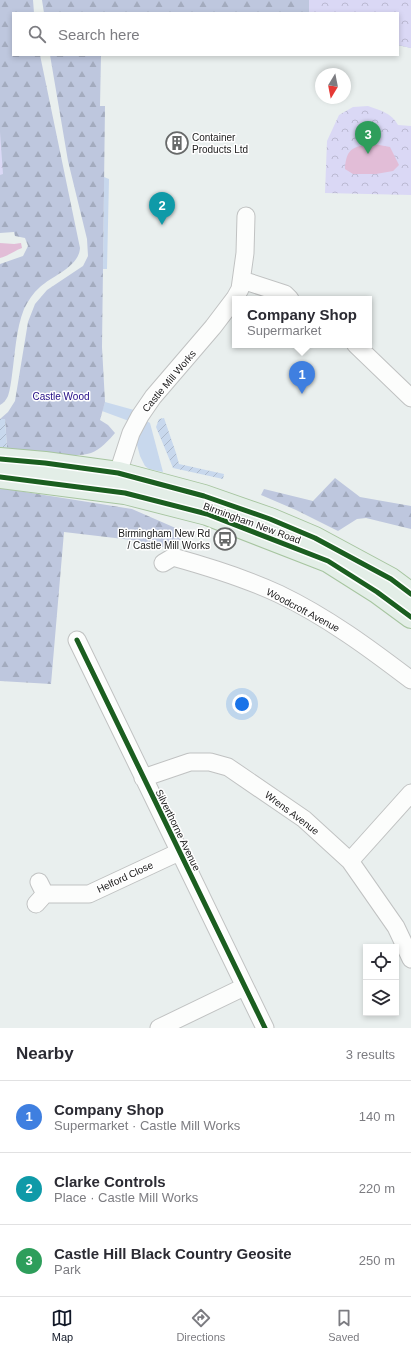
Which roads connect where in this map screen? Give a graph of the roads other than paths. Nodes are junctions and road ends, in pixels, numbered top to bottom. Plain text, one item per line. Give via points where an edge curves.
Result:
1 (246, 216) dead end
2 (242, 280) junction
3 (236, 296) edge
4 (287, 296) edge
5 (232, 302) edge
6 (359, 348) edge
7 (411, 398) edge
8 (0, 459) edge
9 (0, 477) edge
10 (117, 482) junction
11 (162, 563) dead end
12 (411, 594) edge
13 (411, 617) edge
14 (77, 640) dead end
15 (411, 680) edge
16 (143, 778) junction
17 (411, 793) edge
18 (179, 852) junction
19 (350, 861) junction
20 (40, 893) dead end
21 (411, 959) edge
22 (244, 987) junction
23 (159, 1028) edge
24 (265, 1028) edge

1 - 2 street, Castle Mill Works
2 - 3 street, Castle Mill Works
2 - 4 street
5 - 10 street, Castle Mill Works via 140,416 131,433
6 - 7 street
8 - 10 highway, Birmingham New Road via 45,463
9 - 10 highway, Birmingham New Road
10 - 12 highway, Birmingham New Road via 204,496 270,519 315,538 391,579
10 - 13 highway, Birmingham New Road via 328,561
11 - 15 street, Woodcroft Avenue via 173,557 221,571 278,594 362,643
14 - 16 street, Silverthorne Avenue
16 - 18 street, Silverthorne Avenue
16 - 19 street, Wrens Avenue via 190,762 210,762 228,767 304,819
17 - 19 street
18 - 20 street, Helford Close via 89,894
18 - 22 street, Silverthorne Avenue
19 - 21 street, Wrens Avenue via 396,927
22 - 23 street
22 - 24 street, Silverthorne Avenue

